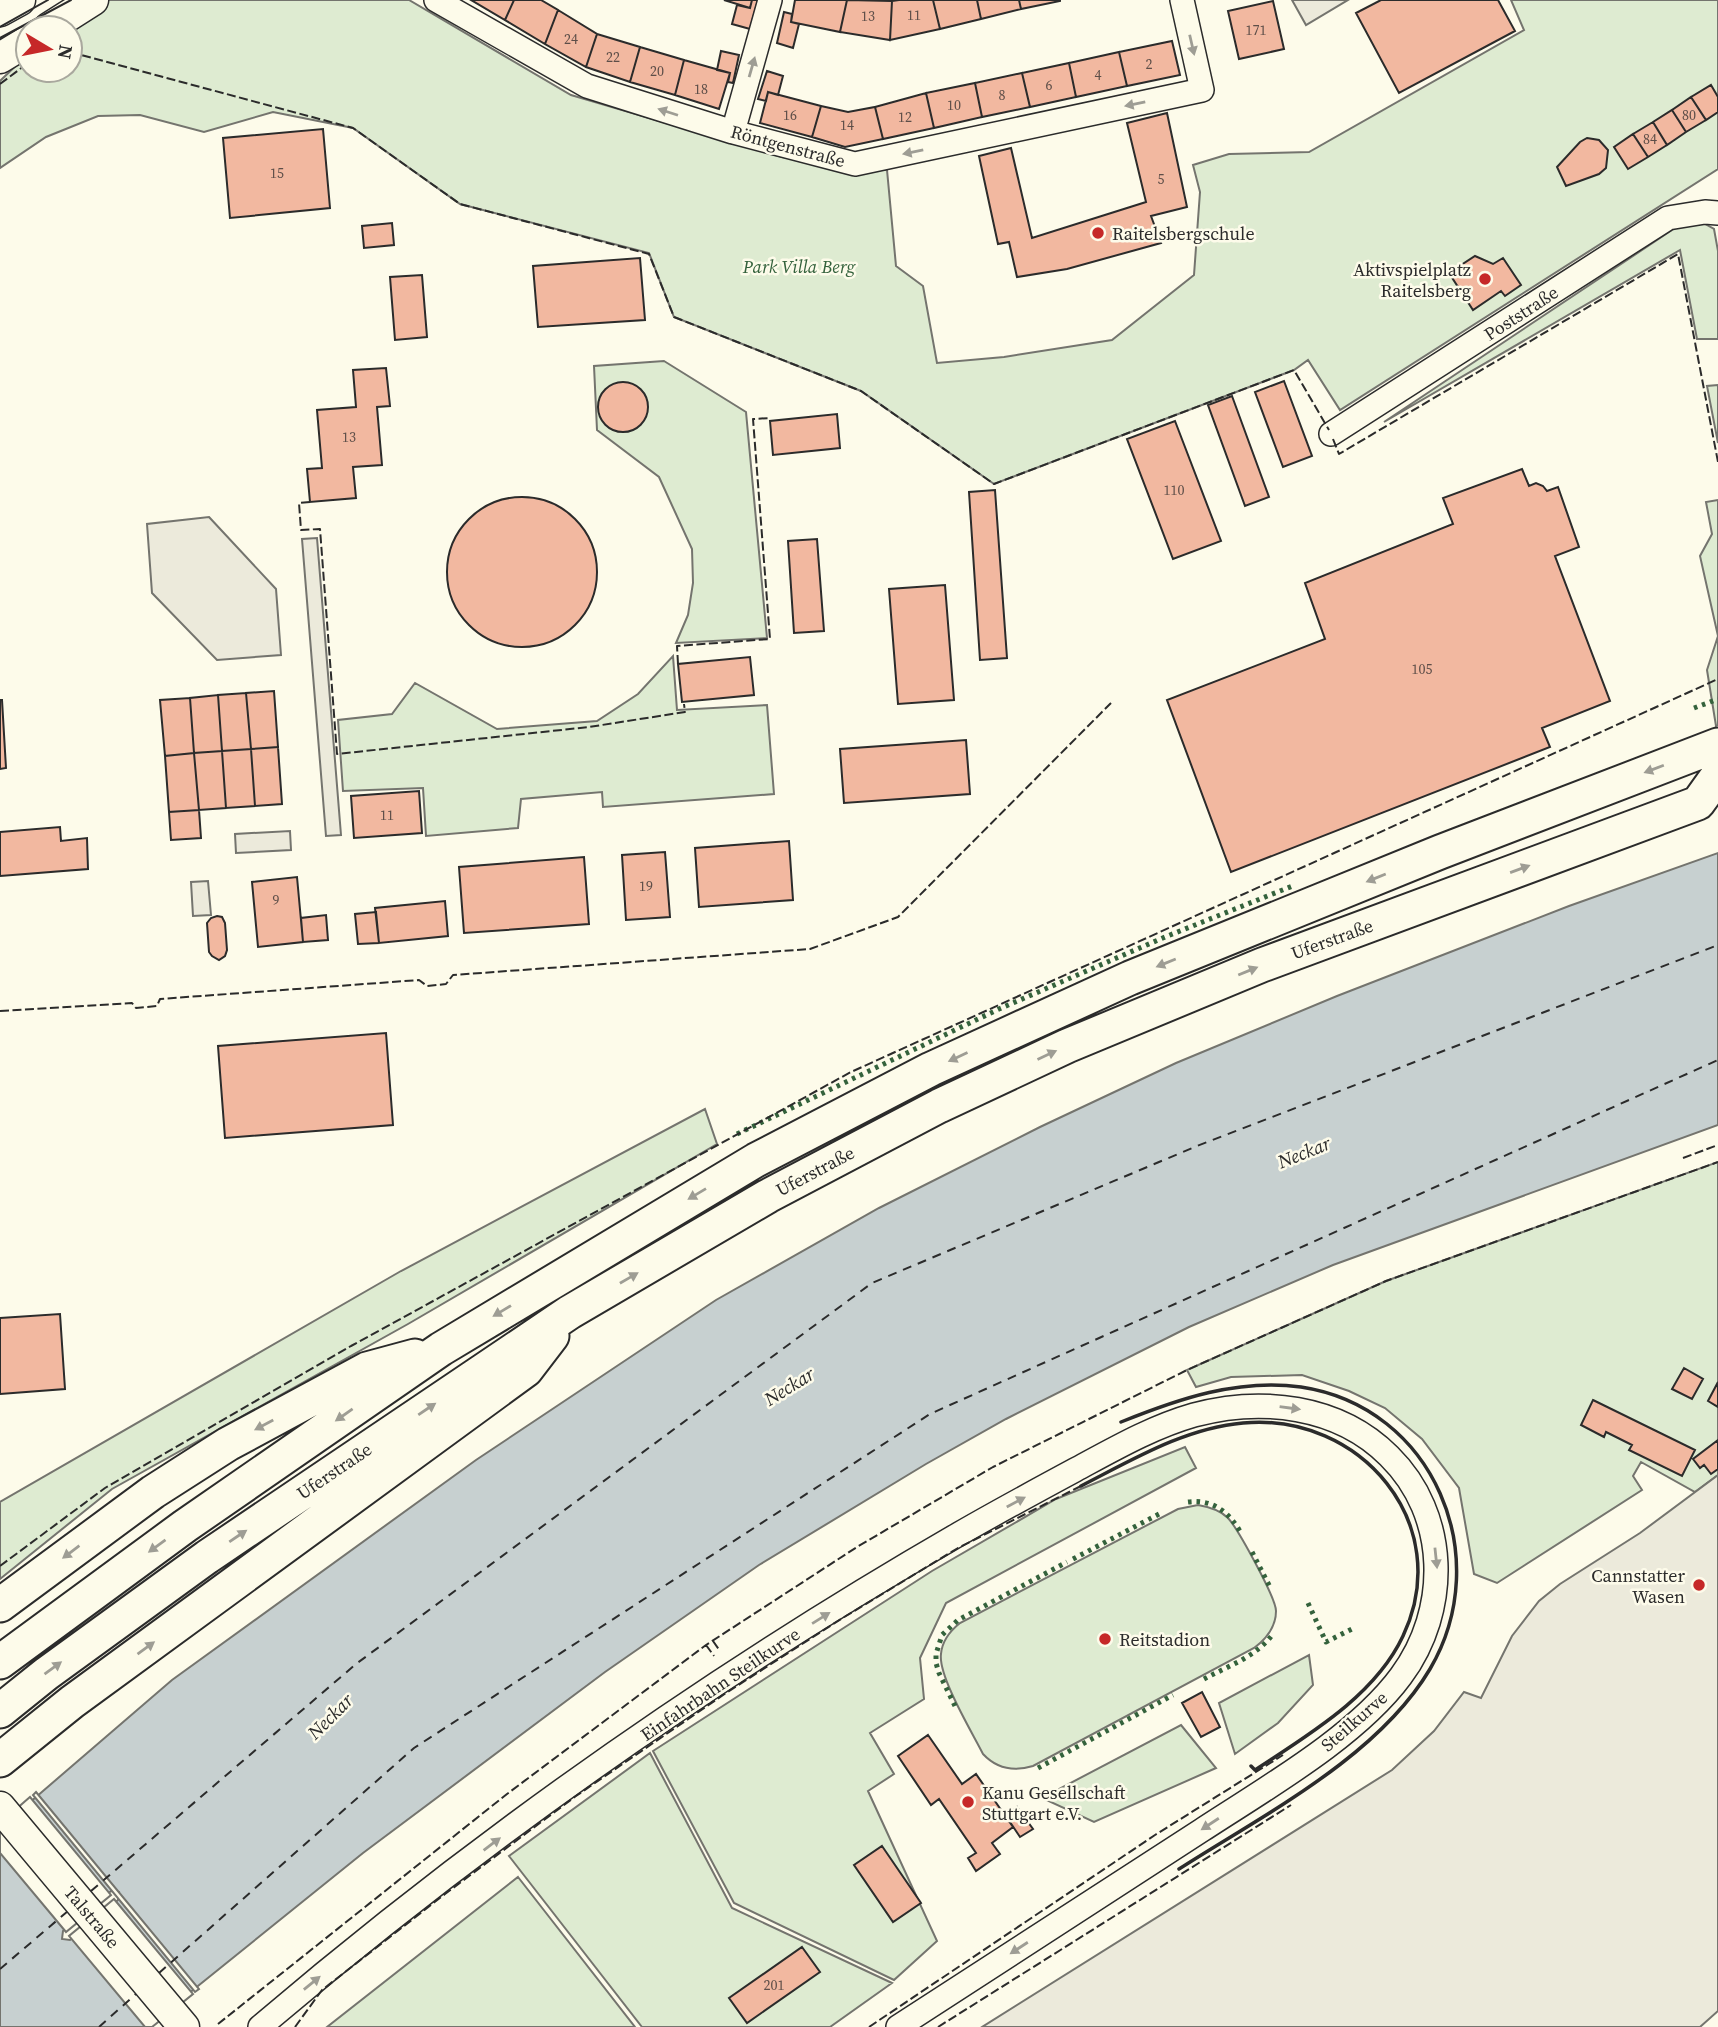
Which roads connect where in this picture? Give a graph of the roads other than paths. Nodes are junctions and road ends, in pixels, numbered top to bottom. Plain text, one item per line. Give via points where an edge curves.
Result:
1 (20, 0) edge
2 (93, 0) edge
3 (436, 0) edge
4 (770, 0) edge
5 (1182, 0) edge
6 (0, 11) edge
7 (70, 14) edge
8 (733, 132) junction
9 (1718, 213) edge
10 (1331, 434) dead end
11 (1718, 745) edge
12 (1718, 775) edge
13 (1708, 799) edge
14 (570, 1312) junction
15 (441, 1349) junction
16 (1222, 1409) joint
17 (0, 1605) edge
18 (0, 1662) edge
19 (0, 1711) edge
20 (0, 1760) edge
21 (0, 1807) edge
22 (184, 2027) edge
23 (260, 2027) edge
24 (898, 2027) edge

1 - 6 main road
2 - 7 main road
8 -> 3 street, Röntgenstraße via 587,86
8 -> 4 street
5 -> 8 street, Röntgenstraße via 1202,90 855,164
9 - 10 street, Poststraße via 1668,218
11 -> 15 highway, Uferstraße via 1129,978 931,1069 756,1160
12 - 13 highway
14 -> 13 highway, Uferstraße via 768,1196 939,1106 1067,1046 1262,965
19 -> 14 highway, Uferstraße via 207,1557
20 -> 14 highway via 72,1702 526,1370
15 -> 17 highway via 367,1369 228,1444 143,1499
15 -> 18 highway, Uferstraße via 185,1525
23 -> 16 street, Einfahrbahn Steilkurve via 516,1826 765,1653 897,1570 1132,1439
16 -> 24 street, Steilkurve via 1296,1408 1337,1421 1373,1441 1400,1467 1425,1509 1437,1562 1435,1600 1421,1644 1399,1679 1346,1732
21 - 22 main road, Talstraße

